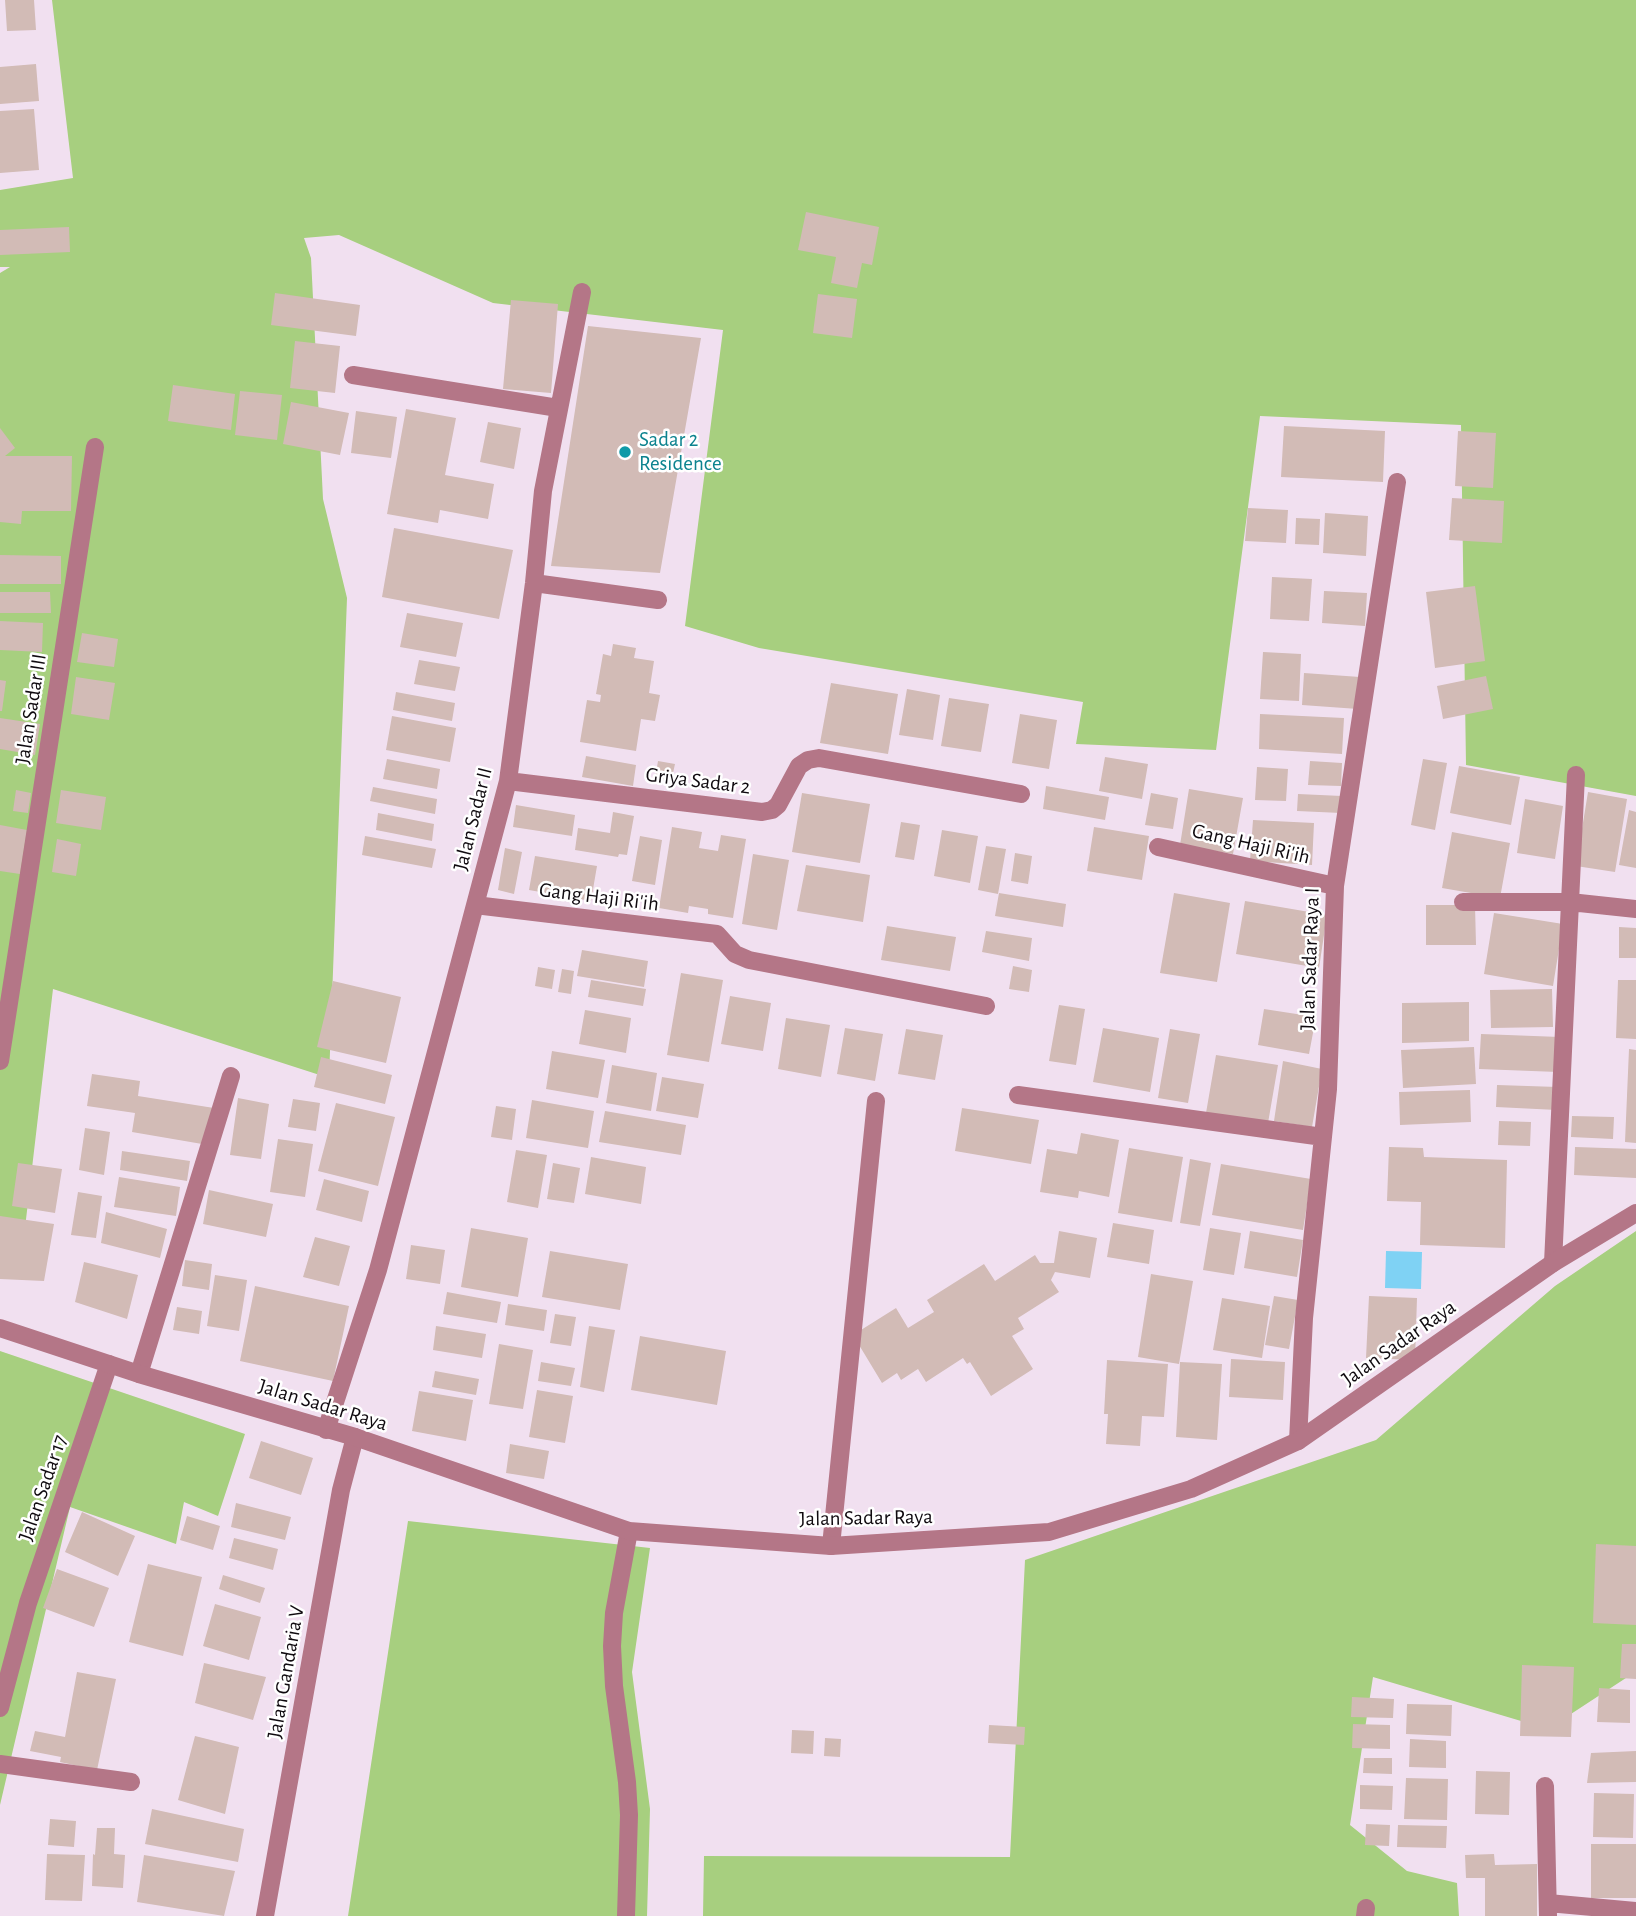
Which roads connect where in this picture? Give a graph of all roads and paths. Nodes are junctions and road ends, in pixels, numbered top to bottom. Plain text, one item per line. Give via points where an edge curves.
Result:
1 (582, 292) dead end
2 (353, 375) dead end
3 (558, 408) junction
4 (95, 447) dead end
5 (1397, 482) dead end
6 (534, 583) junction
7 (658, 600) dead end
8 (1576, 775) dead end
9 (508, 781) junction
10 (1021, 794) dead end
11 (1157, 846) dead end
12 (1335, 887) junction
13 (1463, 902) dead end
14 (1570, 902) junction
15 (475, 905) junction
16 (1636, 909) edge
17 (986, 1006) dead end
18 (0, 1061) edge
19 (231, 1076) dead end
20 (1018, 1096) dead end
21 (876, 1101) dead end
22 (1323, 1137) junction
23 (1636, 1213) edge
24 (1553, 1263) junction
25 (0, 1328) edge
26 (109, 1364) junction
27 (139, 1374) junction
28 (326, 1430) junction
29 (355, 1437) junction
30 (1298, 1441) junction
31 (629, 1531) junction
32 (831, 1546) junction
33 (0, 1708) edge
34 (0, 1764) edge
35 (131, 1782) dead end
36 (1545, 1786) dead end
37 (1548, 1909) edge
38 (1636, 1911) edge
39 (265, 1916) edge
40 (626, 1916) edge

1 - 3 street, Jalan Sadar II
2 - 3 street
3 - 6 street, Jalan Sadar II via 543,491
4 - 18 street, Jalan Sadar III
5 - 12 street, Jalan Sadar Raya I
6 - 7 street
6 - 9 street, Jalan Sadar II
8 - 14 street
9 - 10 street, Griya Sadar 2 via 762,812 778,805 799,766 819,758
9 - 15 street, Jalan Sadar II
11 - 12 street, Gang Haji Ri'ih
12 - 22 street, Jalan Sadar Raya I
13 - 14 street
14 - 16 street
14 - 24 street
15 - 17 street, Gang Haji Ri'ih via 717,934 735,954 749,960
15 - 28 street, Jalan Sadar II via 378,1270
19 - 27 street
20 - 22 street
21 - 32 street
22 - 30 street, Jalan Sadar Raya I via 1304,1318
23 - 24 street, Jalan Sadar Raya
24 - 30 street, Jalan Sadar Raya
25 - 26 street, Jalan Sadar Raya
26 - 27 street, Jalan Sadar Raya
26 - 33 street, Jalan Sadar 17 via 28,1603
27 - 28 street, Jalan Sadar Raya
28 - 29 street, Jalan Sadar Raya
29 - 31 street, Jalan Sadar Raya
29 - 39 street, Jalan Gandaria V via 341,1490
30 - 32 street, Jalan Sadar Raya via 1191,1489 1049,1532
31 - 32 street, Jalan Sadar Raya
31 - 40 street via 612,1646 629,1815
34 - 35 street
36 - 37 street
37 - 38 street

